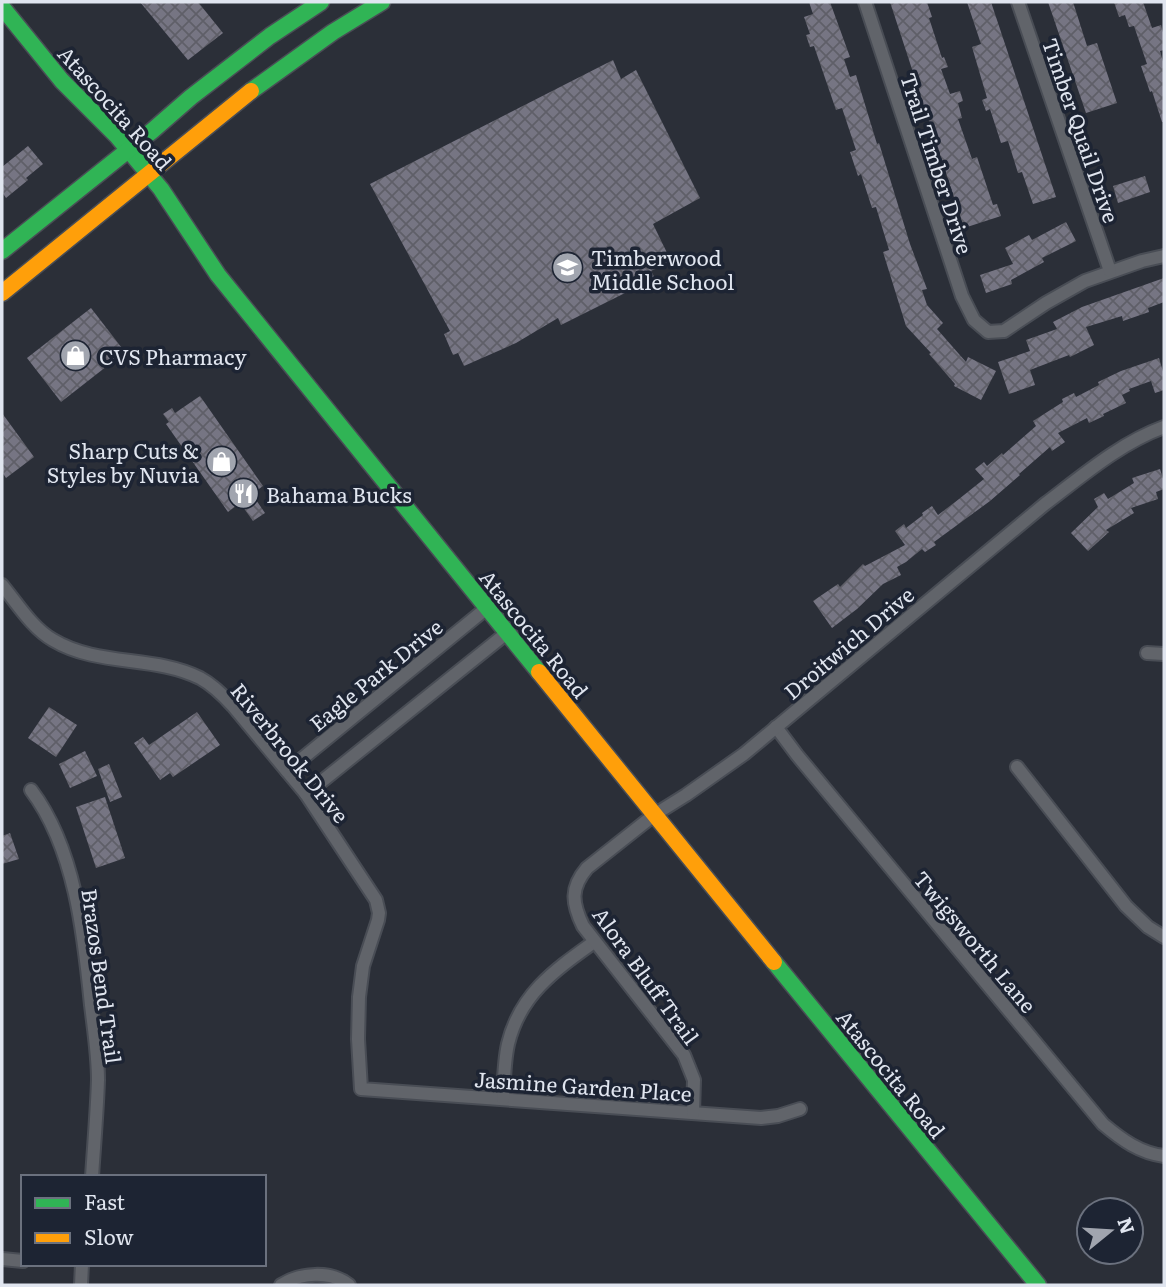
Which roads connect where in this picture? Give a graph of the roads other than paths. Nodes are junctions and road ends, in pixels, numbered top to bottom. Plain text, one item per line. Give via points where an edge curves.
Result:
1 (321, 2) edge
2 (382, 2) edge
3 (865, 2) edge
4 (1018, 2) edge
5 (2, 7) edge
6 (128, 150) junction
7 (149, 174) junction
8 (2, 251) edge
9 (1164, 256) edge
10 (1110, 271) junction
11 (2, 293) edge
12 (1164, 427) edge
13 (2, 585) edge
14 (488, 607) junction
15 (508, 632) junction
16 (1147, 653) dead end
17 (1164, 654) edge
18 (776, 727) junction
19 (1017, 767) dead end
20 (287, 772) junction
21 (31, 790) dead end
22 (306, 794) junction
23 (654, 815) junction
24 (574, 901) joint
25 (1164, 937) edge
26 (594, 942) junction
27 (361, 1088) joint
28 (503, 1099) junction
29 (800, 1109) dead end
30 (693, 1112) junction
31 (1164, 1156) edge
32 (92, 1175) edge
33 (2, 1259) edge
34 (21, 1261) edge
35 (82, 1266) edge
36 (81, 1285) edge
37 (281, 1285) edge
38 (349, 1285) edge
39 (1038, 1285) edge

1 - 6 main road via 270,36
2 - 7 main road via 252,90
3 - 10 street, Trail Timber Drive via 972,318 988,332 1004,331 1072,288
4 - 10 street, Timber Quail Drive
5 - 6 main road, Atascocita Road via 62,81
6 - 7 main road, Atascocita Road
6 - 8 main road
7 - 11 main road
7 - 14 main road, Atascocita Road via 218,275
9 - 10 street
12 - 18 street, Droitwich Drive via 1136,439 1045,504
13 - 20 street, Riverbrook Drive via 52,640 84,654 182,671 211,685
14 - 15 main road, Atascocita Road
14 - 20 street, Eagle Park Drive
15 - 22 street
15 - 23 main road, Atascocita Road
16 - 17 street
18 - 23 street, Droitwich Drive via 734,762
18 - 31 street, Twigsworth Lane via 1103,1125 1124,1141
19 - 25 street via 1126,906
20 - 22 street, Riverbrook Drive
21 - 32 street, Brazos Bend Trail via 62,849 88,974 98,1079
22 - 27 street, Riverbrook Drive via 378,906 359,997
23 - 24 street, Droitwich Drive via 587,868 578,878
23 - 39 main road, Atascocita Road
24 - 26 street, Alora Bluff Trail
26 - 28 street via 549,976 517,1016 508,1046
26 - 30 street, Alora Bluff Trail via 684,1055 694,1080
27 - 28 street, Jasmine Garden Place
28 - 30 street, Jasmine Garden Place
29 - 30 street, Jasmine Garden Place via 761,1118
33 - 34 street
35 - 36 street
37 - 38 street via 306,1275 323,1275

